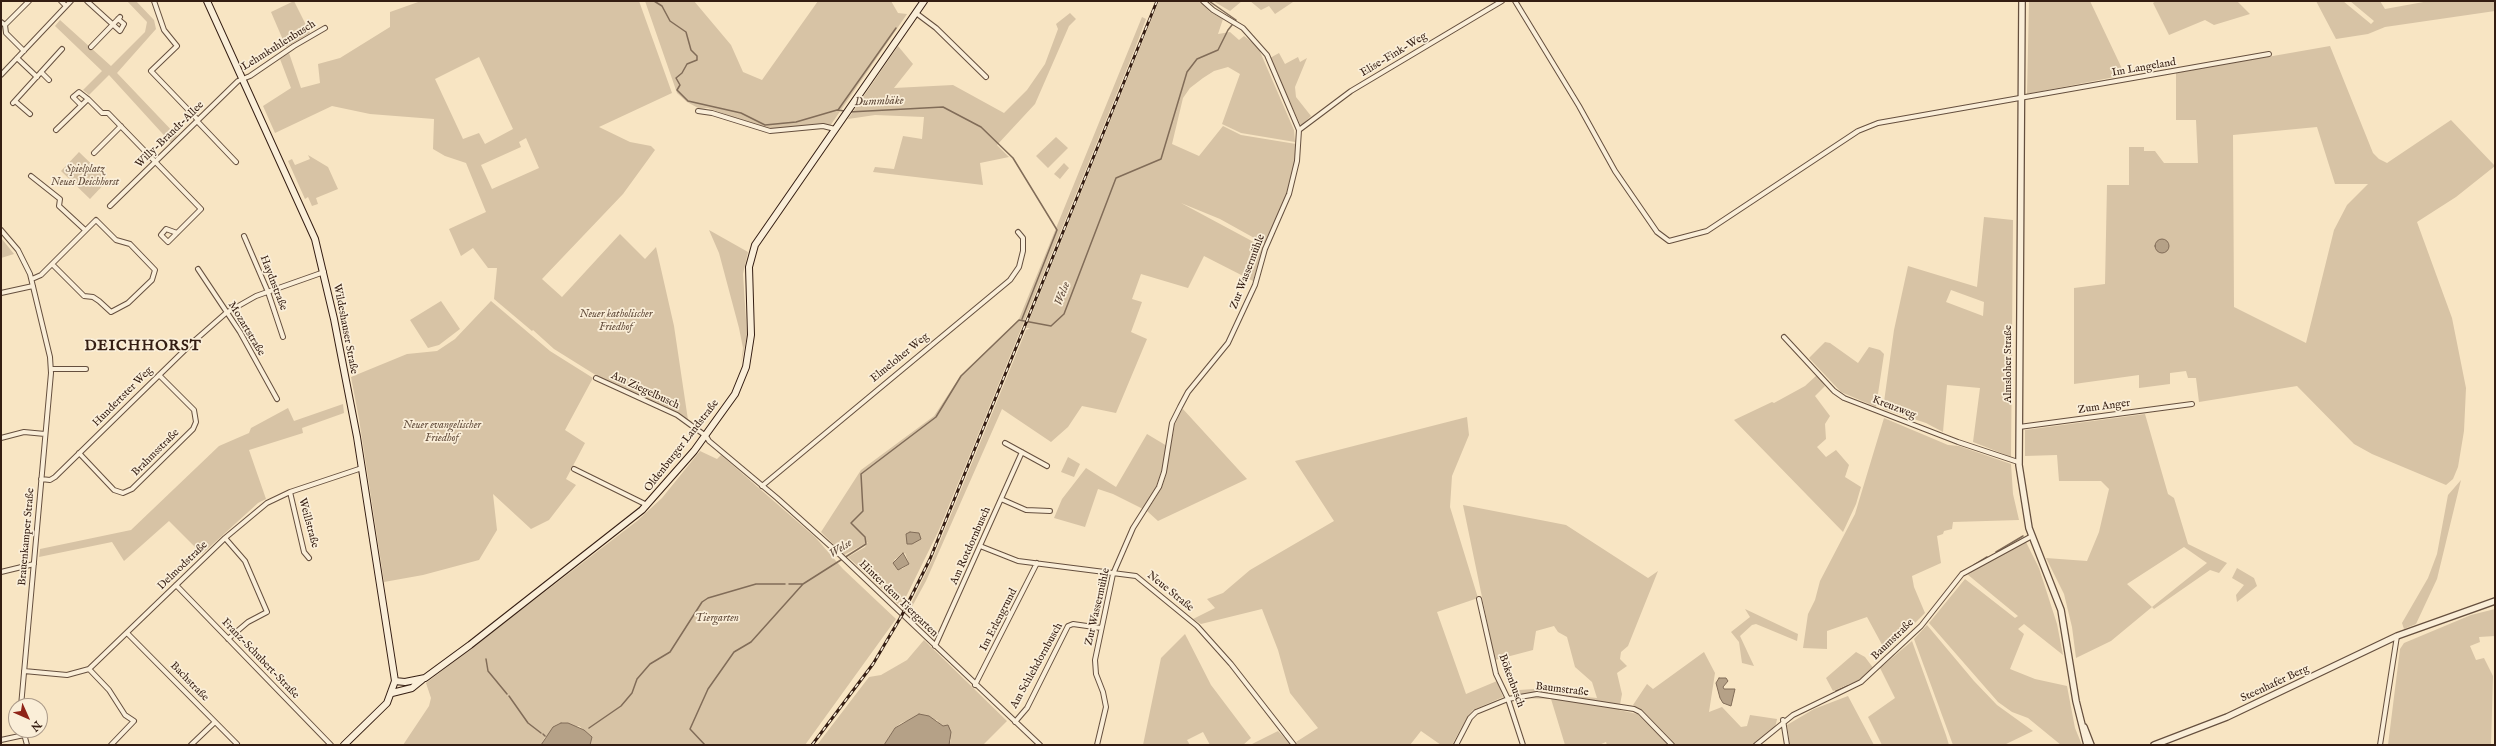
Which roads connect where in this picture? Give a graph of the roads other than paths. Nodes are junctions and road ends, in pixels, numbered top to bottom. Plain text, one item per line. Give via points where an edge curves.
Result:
1 (29, 1) edge
2 (61, 1) edge
3 (71, 1) edge
4 (87, 1) edge
5 (154, 1) edge
6 (206, 1) edge
7 (924, 1) edge
8 (1203, 1) edge
9 (1502, 1) edge
10 (1515, 1) edge
11 (2022, 1) edge
12 (66, 6) junction
13 (916, 13) junction
14 (1, 22) edge
15 (112, 25) junction
16 (5, 27) junction
17 (324, 28) dead end
18 (1, 35) edge
19 (91, 47) dead end
20 (62, 49) dead end
21 (24, 51) junction
22 (2269, 54) dead end
23 (17, 58) junction
24 (41, 72) junction
25 (1, 75) edge
26 (37, 77) junction
27 (986, 77) dead end
28 (243, 79) junction
29 (49, 80) dead end
30 (2021, 98) junction
31 (88, 99) junction
32 (81, 105) junction
33 (698, 111) dead end
34 (30, 114) dead end
35 (197, 121) junction
36 (121, 126) junction
37 (835, 128) junction
38 (56, 130) dead end
39 (1299, 130) junction
40 (94, 153) dead end
41 (155, 162) junction
42 (236, 162) dead end
43 (31, 176) dead end
44 (110, 206) dead end
45 (1, 230) edge
46 (85, 230) junction
47 (1018, 232) dead end
48 (176, 233) dead end
49 (244, 236) dead end
50 (52, 264) junction
51 (198, 269) dead end
52 (324, 272) junction
53 (32, 279) junction
54 (33, 286) junction
55 (268, 292) junction
56 (1, 293) edge
57 (226, 313) junction
58 (1784, 337) dead end
59 (283, 338) dead end
60 (51, 369) junction
61 (86, 369) dead end
62 (159, 375) junction
63 (596, 378) dead end
64 (277, 399) dead end
65 (2192, 404) dead end
66 (2019, 427) junction
67 (45, 434) junction
68 (706, 436) junction
69 (1, 438) edge
70 (1005, 443) dead end
71 (1022, 452) junction
72 (79, 453) junction
73 (2018, 462) junction
74 (1047, 466) dead end
75 (362, 468) junction
76 (574, 469) dead end
77 (41, 479) junction
78 (762, 486) junction
79 (290, 492) junction
80 (1001, 499) junction
81 (647, 505) junction
82 (1050, 511) dead end
83 (2032, 536) junction
84 (225, 538) junction
85 (980, 546) junction
86 (309, 558) dead end
87 (1037, 563) junction
88 (34, 564) junction
89 (1, 572) edge
90 (1113, 574) junction
91 (176, 585) junction
92 (1479, 599) dead end
93 (2495, 601) edge
94 (1101, 628) junction
95 (127, 633) junction
96 (2397, 636) junction
97 (228, 639) junction
98 (935, 646) junction
99 (89, 669) junction
100 (24, 671) junction
101 (425, 678) junction
102 (395, 681) junction
103 (975, 685) junction
104 (392, 693) junction
105 (22, 698) edge
106 (1508, 699) junction
107 (2080, 718) junction
108 (1784, 720) junction
109 (215, 722) junction
110 (1015, 722) junction
111 (237, 744) edge
112 (2156, 744) edge
113 (111, 745) edge
114 (191, 745) edge
115 (331, 745) edge
116 (344, 745) edge
117 (1040, 745) edge
118 (1096, 745) edge
119 (1294, 745) edge
120 (1456, 745) edge
121 (1523, 745) edge
122 (1672, 745) edge
123 (1756, 745) edge
124 (1787, 745) edge
125 (2087, 745) edge
126 (2091, 745) edge
127 (2150, 745) edge
128 (2380, 745) edge

1 - 16 street
2 - 12 street
3 - 12 street
4 - 15 street
5 - 35 street via 164,30 177,46 151,71
6 - 28 main road, Wildeshauser Straße
7 - 13 main road, Oldenburger Landstraße
8 - 39 street via 1254,38 1267,55
9 - 39 street, Elise-Fink-Weg via 1351,91
10 - 30 street, Im Langeland via 1615,171 1657,232 1669,241 1707,231 1858,131 1878,123
11 - 30 street, Almsloher Straße
12 - 21 street
13 - 27 street via 936,28
13 - 37 main road, Oldenburger Landstraße
14 - 16 street
15 - 15 street via 119,18 124,24 120,30
15 - 19 street
16 - 18 street
16 - 21 street via 6,33
17 - 28 street, Lehmkuhlenbusch
20 - 24 street
21 - 23 street
22 - 30 street, Im Langeland
23 - 25 street
23 - 26 street
24 - 26 street
24 - 29 street
26 - 34 street via 14,102
28 - 35 street, Willy-Brandt-Allee
28 - 52 main road, Wildeshauser Straße via 308,222
30 - 66 street, Almsloher Straße
31 - 32 street
31 - 32 street via 79,92 73,97
31 - 36 street
32 - 38 street
33 - 37 street via 770,131 823,126
35 - 41 street, Willy-Brandt-Allee
35 - 42 street
36 - 40 street
36 - 41 street
37 - 68 main road, Oldenburger Landstraße via 755,245 749,267 751,334 746,367 734,394
39 - 90 street, Zur Wassermühle via 1293,180 1265,249 1255,285 1228,344 1188,392 1172,423 1159,487 1133,528
41 - 44 street, Willy-Brandt-Allee
41 - 48 street via 201,209
43 - 46 street via 60,199 59,206
45 - 53 street, Brauenkamper Straße via 18,250
46 - 50 street
46 - 50 street via 96,220 116,240 130,244 155,270 152,280 128,303 111,312 93,297 84,296
47 - 78 street, Elmeloher Weg via 1023,238 1023,251 1019,266 1010,280
49 - 55 street, Haydnstraße
50 - 53 street via 41,275
51 - 57 street, Mozartstraße
52 - 55 street, Hundertster Weg
52 - 75 main road, Wildeshauser Straße
53 - 54 street, Brauenkamper Straße
54 - 56 street
54 - 60 street, Brauenkamper Straße
55 - 57 street, Hundertster Weg
55 - 59 street, Haydnstraße
57 - 62 street, Hundertster Weg
57 - 64 street, Mozartstraße via 240,332
58 - 73 street, Kreuzweg via 1834,391 1844,398
60 - 61 street
60 - 67 street, Brauenkamper Straße
62 - 72 street, Hundertster Weg
62 - 72 street, Brahmsstraße via 194,410 196,418 193,429 132,489 124,493 114,490
63 - 68 street, Am Ziegelbusch via 677,415
65 - 66 street, Zum Anger
66 - 73 street, Almsloher Straße
67 - 69 street via 24,432
67 - 77 street, Brauenkamper Straße
68 - 78 street, Hinter dem Tiergarten via 708,441
68 - 81 main road, Oldenburger Landstraße
70 - 71 street
71 - 74 street
71 - 80 street, Am Rotdornbusch
72 - 77 street, Hundertster Weg via 50,480
73 - 83 street, Almsloher Straße via 2026,517
75 - 79 street, Delmodstraße
75 - 102 main road, Wildeshauser Straße
76 - 81 street
77 - 88 street, Brauenkamper Straße
78 - 98 street, Hinter dem Tiergarten via 839,554
79 - 84 street, Delmodstraße via 267,503
79 - 86 street, Weillstraße via 304,552
80 - 82 street via 1026,510
80 - 85 street, Am Rotdornbusch
81 - 101 main road, Oldenburger Landstraße
83 - 107 street, Almsloher Straße via 2061,610
83 - 108 street, Baumstraße via 1962,574 1921,626 1861,682
84 - 91 street, Delmodstraße
84 - 97 street via 245,561 267,612 248,622
85 - 87 street, Neue Straße via 1018,561
85 - 98 street, Am Rotdornbusch
87 - 90 street, Neue Straße
87 - 103 street, Im Erlengrund
88 - 89 street
88 - 100 street, Brauenkamper Straße
90 - 94 street, Zur Wassermühle
90 - 119 street, Neue Straße via 1136,576 1188,618 1231,664
91 - 95 street, Delmodstraße
91 - 97 street, Franz-Schubert-Straße
92 - 106 street, Bökenbusch via 1496,674
93 - 96 street, Steenhafer Berg
94 - 110 street, Am Schlehdornbusch via 1073,624 1068,626 1027,708
94 - 118 street, Zur Wassermühle via 1094,666 1106,707
95 - 99 street, Delmodstraße
95 - 109 street, Bachstraße
96 - 112 street, Steenhafer Berg via 2227,717
96 - 128 street
97 - 115 street, Franz-Schubert-Straße
98 - 103 street, Hinter dem Tiergarten
99 - 100 street, Delmodstraße via 67,675
99 - 113 street via 109,690 125,714 134,721
100 - 105 street, Brauenkamper Straße
101 - 102 main road, Oldenburger Landstraße
101 - 104 main road via 412,688
102 - 104 main road
103 - 110 street, Hinter dem Tiergarten
104 - 116 main road via 380,710
106 - 120 street, Baumstraße via 1476,712 1470,718
106 - 121 street, Bökenbusch
106 - 122 street, Baumstraße via 1537,694 1634,709
107 - 125 street, Almsloher Straße
107 - 126 street, Almsloher Straße
108 - 123 street, Baumstraße
108 - 124 street
109 - 111 street, Bachstraße
109 - 114 street
110 - 117 street, Hinter dem Tiergarten
112 - 127 street, Steenhafer Berg

